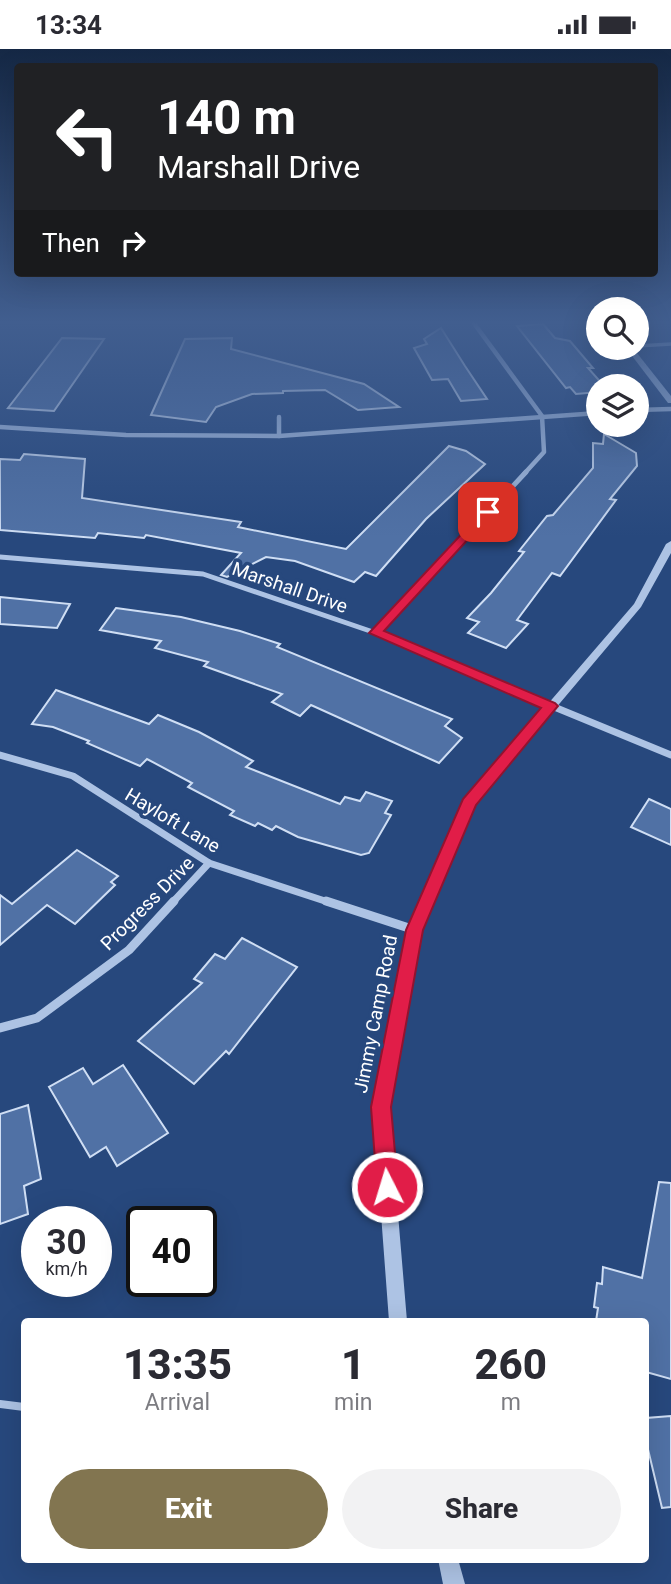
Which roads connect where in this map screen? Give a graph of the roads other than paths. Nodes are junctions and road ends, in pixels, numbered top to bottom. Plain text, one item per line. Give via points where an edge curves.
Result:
1 (526, 394) edge
2 (671, 408) edge
3 (649, 409) edge
4 (586, 414) edge
5 (542, 416) junction
6 (279, 417) dead end
7 (0, 427) edge
8 (279, 436) junction
9 (671, 544) edge
10 (0, 557) edge
11 (376, 633) junction
12 (550, 706) junction
13 (0, 755) edge
14 (671, 755) edge
15 (209, 863) junction
16 (415, 930) junction
17 (0, 1028) edge
18 (398, 1318) edge
19 (0, 1404) edge
20 (21, 1407) edge
21 (449, 1563) edge
22 (454, 1584) edge

1 - 5 street
2 - 3 street
4 - 5 street
5 - 8 street
5 - 11 street via 544,452
6 - 8 street
7 - 8 street via 126,435
9 - 12 street, Jimmy Camp Road via 638,605
10 - 11 street, Marshall Drive via 203,574
11 - 12 street, Marshall Drive
12 - 14 street, Marshall Drive
12 - 16 street, Jimmy Camp Road via 469,803
13 - 15 street, Hayloft Lane via 73,776
15 - 16 street, Hayloft Lane
15 - 17 street, Progress Drive via 129,950 37,1018
16 - 18 street, Jimmy Camp Road via 381,1107
19 - 20 lane
21 - 22 street

